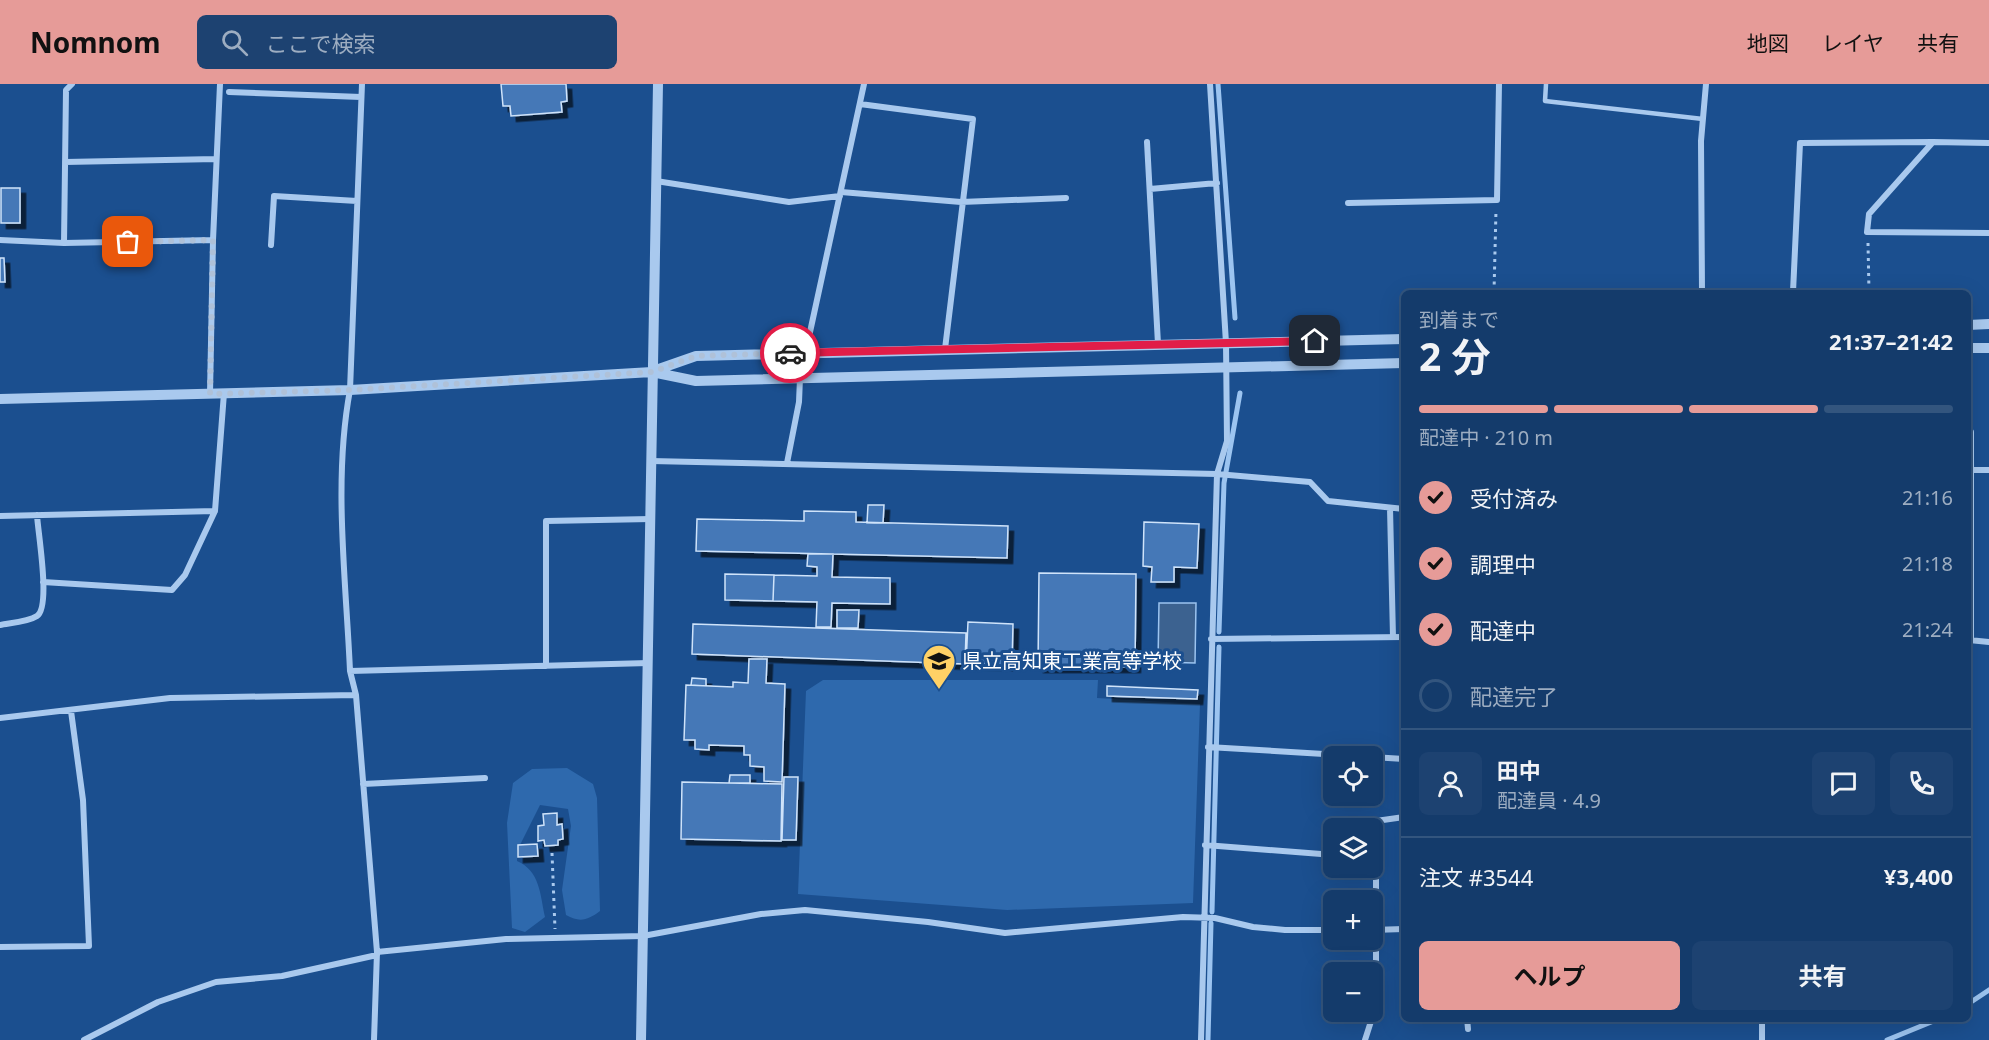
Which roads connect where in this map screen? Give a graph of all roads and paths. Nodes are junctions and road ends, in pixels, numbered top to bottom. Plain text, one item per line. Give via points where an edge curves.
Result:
1 (72, 84) edge
2 (220, 84) edge
3 (362, 84) edge
4 (658, 84) edge
5 (864, 84) edge
6 (1210, 84) edge
7 (1499, 84) edge
8 (1546, 84) edge
9 (1706, 84) edge
10 (229, 92) dead end
11 (361, 97) junction
12 (860, 105) junction
13 (1703, 119) junction
14 (1147, 142) dead end
15 (1933, 142) junction
16 (1989, 143) edge
17 (216, 159) junction
18 (65, 162) junction
19 (656, 181) junction
20 (1217, 183) junction
21 (1150, 189) junction
22 (841, 194) junction
23 (1066, 198) dead end
24 (1497, 200) junction
25 (357, 201) junction
26 (961, 202) junction
27 (1348, 202) dead end
28 (1867, 232) junction
29 (1989, 233) edge
30 (0, 240) edge
31 (213, 240) junction
32 (64, 243) junction
33 (271, 245) dead end
34 (1494, 290) edge
35 (1702, 290) edge
36 (1793, 290) edge
37 (1869, 290) edge
38 (1989, 324) edge
39 (1971, 325) edge
40 (1401, 339) edge
41 (1226, 343) junction
42 (1158, 344) junction
43 (1971, 348) edge
44 (1989, 348) edge
45 (945, 350) junction
46 (806, 353) junction
47 (1401, 363) edge
48 (1226, 367) junction
49 (652, 372) junction
50 (800, 378) junction
51 (350, 390) junction
52 (224, 393) junction
53 (210, 394) junction
54 (0, 399) edge
55 (1971, 432) dead end
56 (651, 461) junction
57 (787, 463) junction
58 (1972, 470) junction
59 (1989, 470) edge
60 (1217, 474) junction
61 (1390, 508) junction
62 (1401, 509) edge
63 (215, 511) junction
64 (37, 515) junction
65 (0, 516) edge
66 (651, 519) junction
67 (1971, 555) edge
68 (43, 582) junction
69 (0, 625) edge
70 (1401, 636) edge
71 (1393, 637) junction
72 (1211, 639) junction
73 (1971, 640) edge
74 (1989, 642) edge
75 (649, 663) junction
76 (546, 666) junction
77 (350, 671) junction
78 (356, 695) junction
79 (71, 711) junction
80 (0, 718) edge
81 (1208, 747) junction
82 (1323, 754) edge
83 (1383, 758) edge
84 (1401, 759) edge
85 (485, 778) dead end
86 (363, 784) junction
87 (1401, 817) edge
88 (1383, 820) edge
89 (1205, 844) junction
90 (552, 853) dead end
91 (1323, 854) edge
92 (1203, 917) junction
93 (1401, 929) edge
94 (1323, 930) edge
95 (1383, 930) edge
96 (643, 936) junction
97 (555, 938) junction
98 (0, 947) edge
99 (1375, 950) edge
100 (377, 953) junction
101 (1467, 1022) edge
102 (1762, 1022) edge
103 (1468, 1029) dead end
104 (84, 1040) edge
105 (374, 1040) edge
106 (641, 1040) edge
107 (1201, 1040) edge
108 (1365, 1040) edge
109 (1762, 1040) edge

1 - 18 street via 66,90
2 - 17 street
3 - 11 street
4 - 19 street
5 - 12 street
6 - 20 street
7 - 24 street
8 - 13 lane via 1545,101
9 - 13 street
10 - 11 street
11 - 25 street
12 - 22 street
12 - 26 street via 973,119
13 - 35 street
14 - 21 street
15 - 16 street
15 - 28 street via 1869,214
15 - 36 street via 1800,143
17 - 18 street
17 - 31 street
18 - 32 street
19 - 22 street via 789,202
19 - 49 street
20 - 21 street
20 - 41 street
21 - 42 street
22 - 26 street
22 - 46 street
23 - 26 street
24 - 27 street
24 - 34 path
25 - 33 street via 274,196
25 - 51 street
26 - 45 street
28 - 29 street
28 - 37 path
30 - 32 street
31 - 32 street
31 - 53 street
38 - 39 street
40 - 41 street
41 - 42 street
41 - 48 street
42 - 45 street
43 - 44 street
45 - 46 street
46 - 49 street via 696,356
46 - 50 street
47 - 48 street
48 - 50 street
48 - 60 street via 1227,441
49 - 50 street via 696,381
49 - 51 street
49 - 56 street
50 - 57 street
51 - 52 street
51 - 77 street via 344,423 342,489
52 - 53 street
52 - 63 street
53 - 54 street
55 - 58 street
56 - 57 street
56 - 66 street
57 - 60 street
58 - 59 street
58 - 67 street
60 - 61 street via 1310,482 1328,501
60 - 72 street
61 - 62 street
61 - 71 street
63 - 64 street
63 - 68 street via 185,575 172,590
64 - 65 street
64 - 68 street
66 - 75 street
66 - 76 street via 546,521
68 - 69 street via 42,610 36,617
70 - 71 street
71 - 72 street
72 - 81 street
73 - 74 street
75 - 76 street
75 - 96 street
76 - 77 street
77 - 78 street
78 - 79 street via 170,698
78 - 86 street
79 - 80 street
79 - 98 street via 83,800 89,946
81 - 82 street
81 - 89 street
83 - 84 street
85 - 86 street
86 - 100 street
87 - 88 street
89 - 91 street
89 - 92 street
90 - 97 path
92 - 94 street via 1253,927
92 - 96 street via 1005,933 805,910 760,914
92 - 107 street
93 - 95 street
96 - 97 street
96 - 106 street
97 - 100 street via 426,945
99 - 108 street via 1373,1016
100 - 104 street via 282,976 216,982 158,1002
100 - 105 street
101 - 103 street
102 - 109 street

